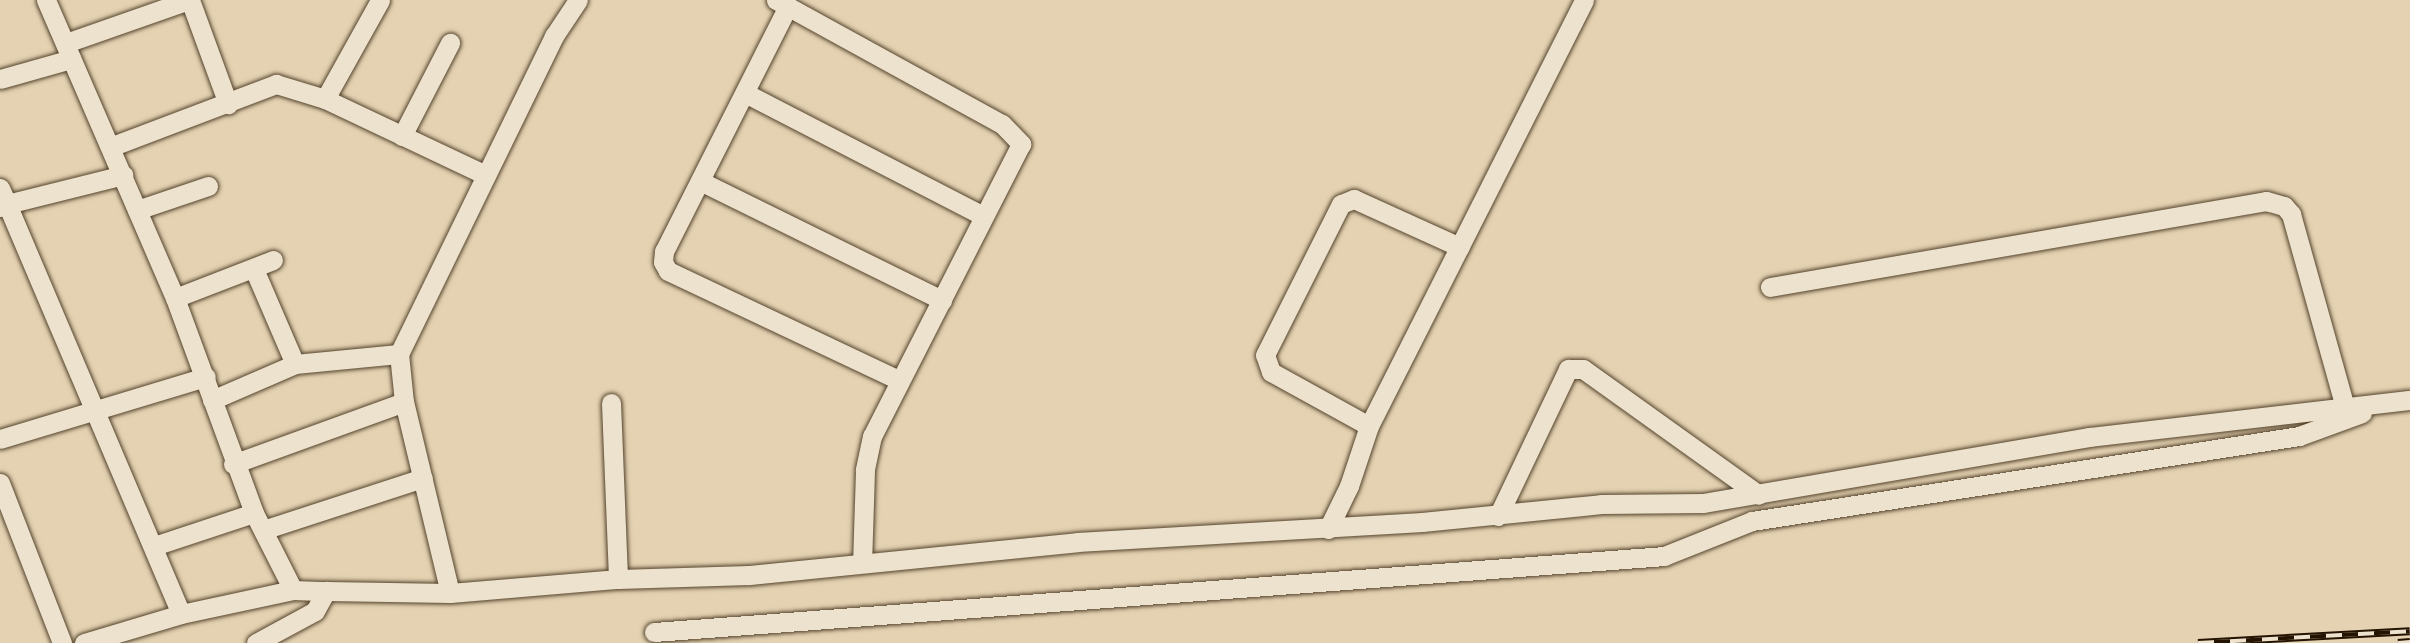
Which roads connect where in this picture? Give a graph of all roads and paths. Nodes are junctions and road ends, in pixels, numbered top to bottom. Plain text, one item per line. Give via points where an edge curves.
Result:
1 (47, 0) edge
2 (189, 0) edge
3 (380, 0) edge
4 (578, 0) edge
5 (1584, 0) edge
6 (782, 3) edge
7 (450, 43) dead end
8 (68, 51) junction
9 (0, 79) edge
10 (745, 93) junction
11 (326, 99) junction
12 (228, 104) junction
13 (402, 136) junction
14 (110, 147) junction
15 (123, 174) junction
16 (486, 175) junction
17 (699, 181) junction
18 (208, 186) dead end
19 (2, 200) edge
20 (137, 210) junction
21 (983, 216) junction
22 (1460, 247) junction
23 (273, 260) dead end
24 (254, 270) junction
25 (1770, 288) dead end
26 (176, 299) junction
27 (942, 300) junction
28 (398, 354) junction
29 (295, 364) junction
30 (206, 377) junction
31 (899, 380) junction
32 (212, 400) junction
33 (2410, 400) edge
34 (404, 402) junction
35 (2389, 402) junction
36 (611, 403) dead end
37 (2345, 407) junction
38 (93, 410) junction
39 (1368, 426) junction
40 (0, 439) edge
41 (233, 464) junction
42 (423, 478) junction
43 (0, 483) edge
44 (1759, 495) junction
45 (1498, 516) junction
46 (259, 522) junction
47 (1328, 529) junction
48 (155, 546) junction
49 (862, 563) junction
50 (618, 579) junction
51 (293, 590) junction
52 (326, 591) junction
53 (450, 593) junction
54 (181, 614) junction
55 (654, 632) dead end
56 (62, 643) edge
57 (84, 643) edge
58 (256, 643) edge

1 - 8 street
2 - 8 street
2 - 12 street
3 - 11 street
4 - 16 street via 554,36
5 - 22 street
6 - 10 street
6 - 21 street via 1014,134 1021,144 1019,154
7 - 13 street
8 - 9 street
8 - 14 street
10 - 17 street
10 - 21 street
11 - 12 street via 276,84
11 - 13 street
12 - 14 street
13 - 16 street
14 - 15 street
15 - 19 street
15 - 20 street
16 - 28 street
17 - 27 street
17 - 31 street via 664,251 668,271
18 - 20 street
19 - 38 street
20 - 26 street
21 - 27 street
22 - 39 street
22 - 39 street via 1354,199 1340,204 1265,355 1271,372
23 - 24 street
24 - 26 street
24 - 29 street
25 - 37 street via 2266,201 2284,206 2291,214
26 - 30 street
27 - 31 street
28 - 29 street
28 - 34 street
29 - 32 street
30 - 32 street
30 - 38 street
31 - 49 street via 872,436 865,470
32 - 41 street
33 - 35 street
34 - 41 street
34 - 42 street
35 - 37 street
35 - 55 street via 2299,436 1752,521 1664,556
36 - 50 street
37 - 44 street via 2089,438
38 - 40 street
38 - 48 street
39 - 47 street via 1349,486
41 - 46 street
42 - 46 street
42 - 53 street
43 - 56 street
44 - 45 street via 1703,503 1601,504
44 - 45 street via 1583,369 1568,369
45 - 47 street
46 - 48 street
46 - 51 street
47 - 49 street via 1077,542
48 - 54 street
49 - 50 street via 749,575
50 - 53 street
51 - 52 street
51 - 54 street
52 - 53 street
52 - 58 street via 315,611
54 - 57 street

